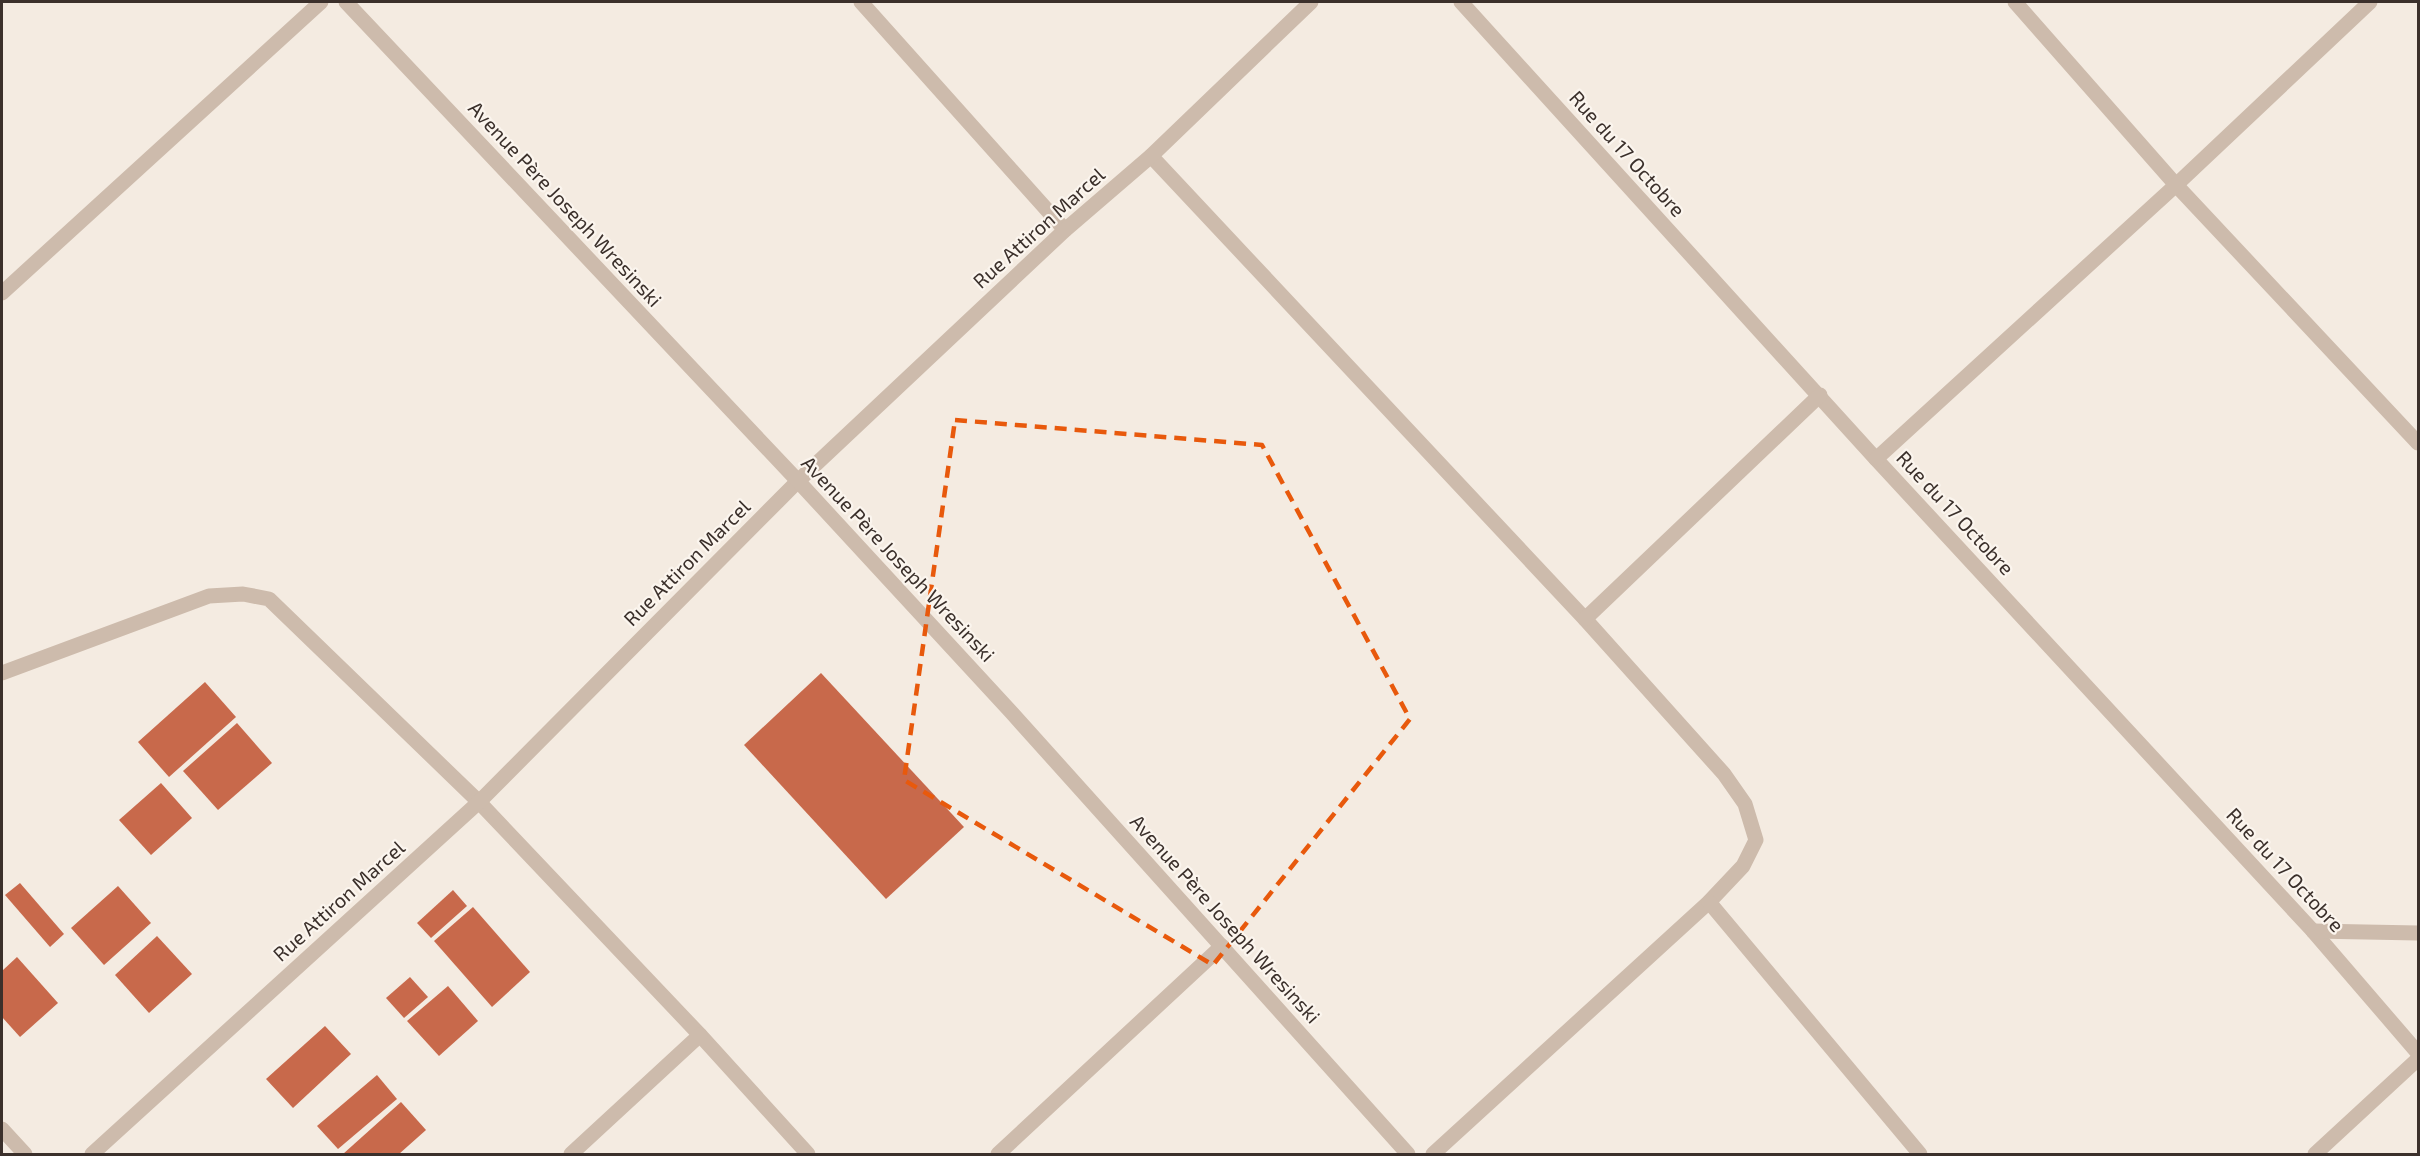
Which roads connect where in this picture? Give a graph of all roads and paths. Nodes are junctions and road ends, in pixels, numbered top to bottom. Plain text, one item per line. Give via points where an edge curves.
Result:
1 (321, 2) edge
2 (346, 2) edge
3 (861, 2) edge
4 (1311, 2) edge
5 (1461, 2) edge
6 (2015, 2) edge
7 (2370, 2) edge
8 (1151, 156) junction
9 (2176, 185) junction
10 (1065, 230) junction
11 (2, 293) edge
12 (1820, 395) junction
13 (2418, 443) edge
14 (1876, 459) junction
15 (798, 481) junction
16 (1586, 619) junction
17 (2, 673) edge
18 (479, 802) junction
19 (1709, 902) junction
20 (2313, 931) junction
21 (2418, 933) edge
22 (1222, 946) junction
23 (700, 1035) junction
24 (2418, 1053) edge
25 (2418, 1059) edge
26 (2, 1129) edge
27 (25, 1155) edge
28 (92, 1155) edge
29 (571, 1155) edge
30 (808, 1155) edge
31 (998, 1155) edge
32 (1408, 1155) edge
33 (1433, 1155) edge
34 (1920, 1155) edge
35 (2315, 1155) edge

1 - 11 street
2 - 15 street, Avenue Père Joseph Wresinski
3 - 10 street
4 - 8 street, Rue Attiron Marcel
5 - 12 street, Rue du 17 Octobre
6 - 9 street
7 - 9 street
8 - 10 street, Rue Attiron Marcel
8 - 16 street
9 - 13 street
9 - 14 street
10 - 15 street, Rue Attiron Marcel
12 - 14 street, Rue du 17 Octobre
12 - 16 street
14 - 20 street, Rue du 17 Octobre
15 - 18 street, Rue Attiron Marcel
15 - 22 street, Avenue Père Joseph Wresinski
16 - 19 street via 1724,774 1745,804 1756,840 1743,866
17 - 18 street via 209,596 243,594 269,599
18 - 23 street
18 - 28 street, Rue Attiron Marcel
19 - 33 street
19 - 34 street
20 - 21 street
20 - 24 street, Rue du 17 Octobre
22 - 31 street
22 - 32 street, Avenue Père Joseph Wresinski
23 - 29 street
23 - 30 street
25 - 35 street
26 - 27 street

